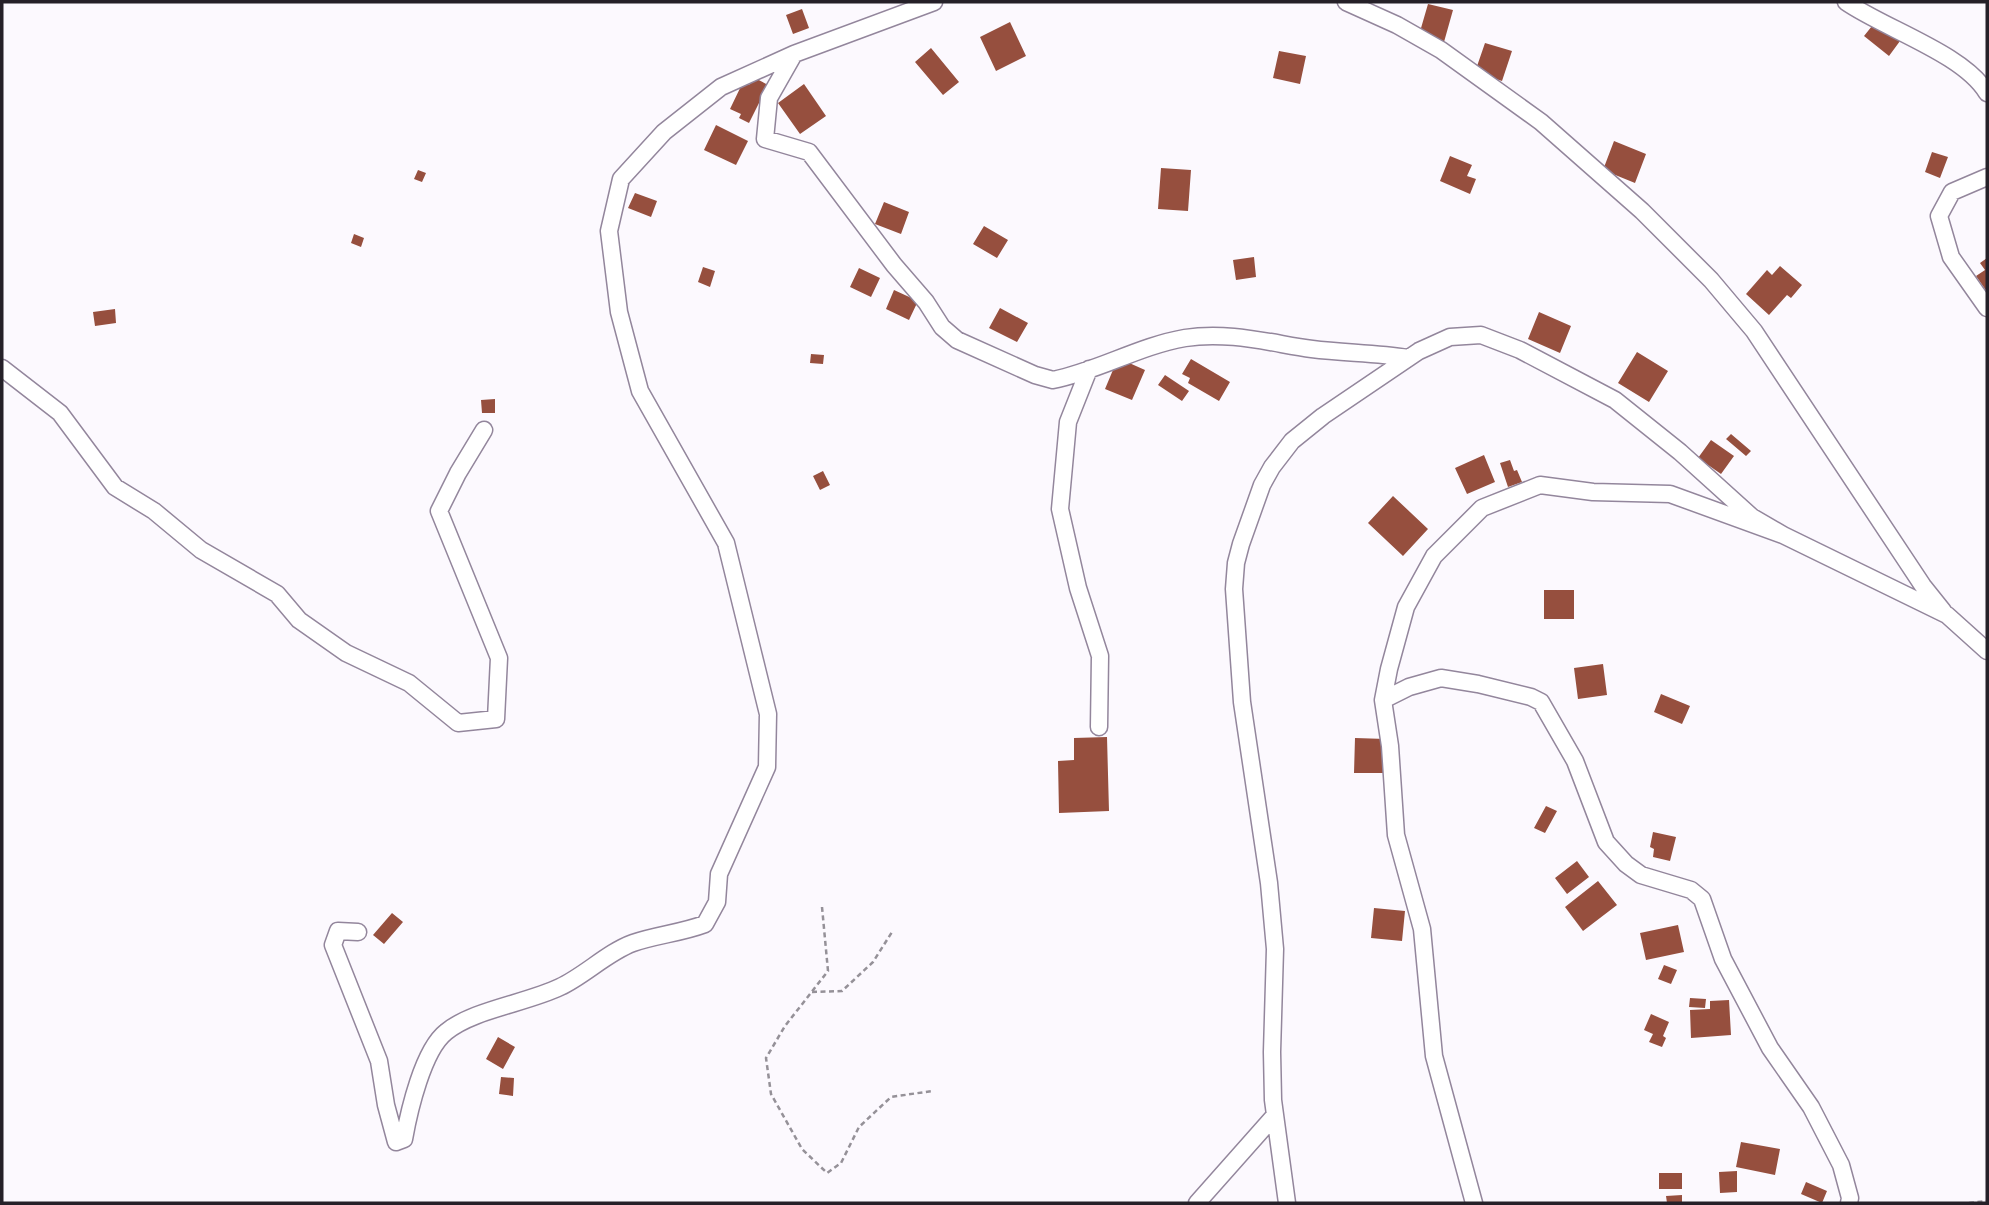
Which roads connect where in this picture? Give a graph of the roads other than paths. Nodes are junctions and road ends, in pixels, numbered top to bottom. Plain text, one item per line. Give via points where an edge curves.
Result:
1 (934, 2) edge
2 (1346, 2) edge
3 (1846, 2) edge
4 (794, 54) junction
5 (1987, 93) edge
6 (1987, 177) edge
7 (1987, 308) edge
8 (1408, 358) junction
9 (2, 368) edge
10 (1089, 369) junction
11 (484, 430) dead end
12 (1783, 535) junction
13 (1947, 615) junction
14 (1987, 651) edge
15 (1383, 700) junction
16 (1099, 726) dead end
17 (358, 932) dead end
18 (1275, 1115) junction
19 (1197, 1203) edge
20 (1287, 1203) edge
21 (1474, 1203) edge
22 (1849, 1203) edge

1 - 4 street
2 - 13 street via 1432,45 1541,122 1642,211 1710,280 1754,331 1923,586
3 - 5 street via 1952,60
4 - 10 street via 769,98 765,139 809,152 942,327 957,340 1053,380
4 - 17 street via 722,87 664,132 621,179 609,230 619,312 640,391 726,543 768,714 767,767 719,874 718,902 705,924 631,944 560,987 445,1032 425,1063 404,1139 396,1142 379,1061 334,945 338,931
6 - 7 street via 1952,192 1940,216 1951,257
8 - 10 street via 1209,335 1166,343
8 - 12 street via 1450,337 1481,335 1520,350 1615,400 1744,510
8 - 18 street via 1292,441 1262,485 1236,563 1242,702 1263,830 1275,949
9 - 11 street via 60,413 115,487 154,511 201,550 277,594 299,620 346,653 409,683 458,723 496,719 499,658 439,510
10 - 16 street via 1068,422 1060,509 1100,656
12 - 13 street
12 - 15 street via 1670,494 1540,485 1482,508 1434,556 1406,607
13 - 14 street
15 - 21 street via 1396,835 1422,929 1434,1056
15 - 22 street via 1441,678 1541,702 1575,761 1605,842 1640,875 1691,890 1702,899 1723,959 1746,1005 1811,1107 1841,1165
18 - 19 street
18 - 20 street

